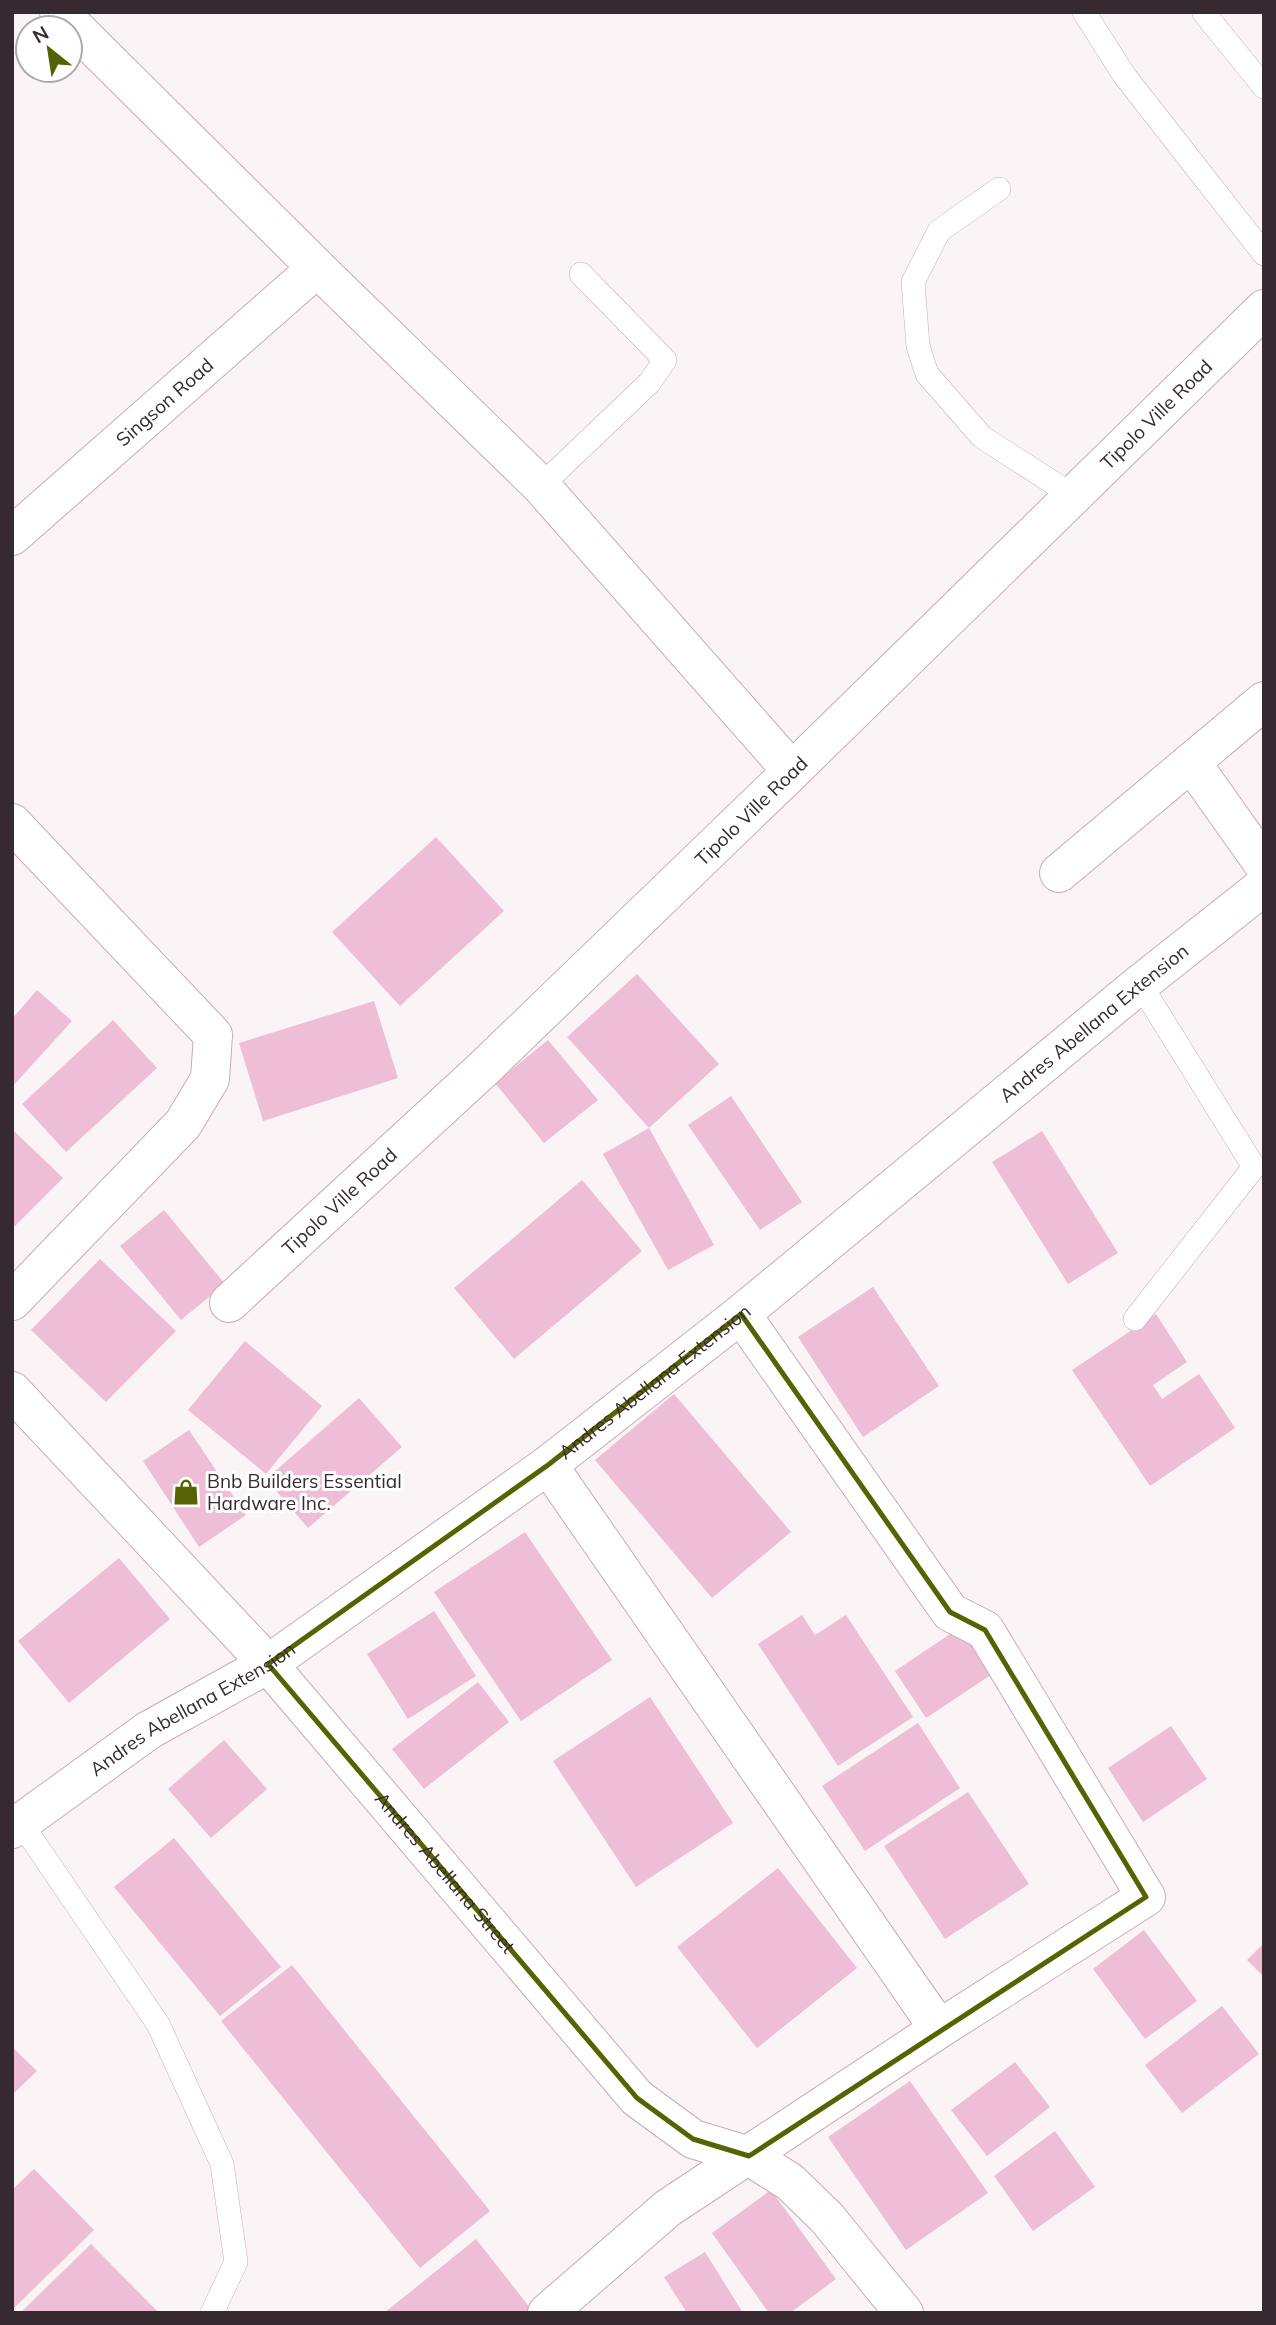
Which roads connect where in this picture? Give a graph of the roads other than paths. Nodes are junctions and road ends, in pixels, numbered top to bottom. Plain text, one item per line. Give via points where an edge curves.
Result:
1 (59, 12) edge
2 (1084, 12) edge
3 (1204, 13) edge
4 (1264, 87) edge
5 (999, 189) dead end
6 (1264, 254) edge
7 (317, 268) junction
8 (581, 274) dead end
9 (1264, 309) edge
10 (541, 486) junction
11 (1072, 495) junction
12 (12, 536) edge
13 (1264, 701) edge
14 (1191, 762) junction
15 (792, 771) junction
16 (12, 823) edge
17 (1264, 865) edge
18 (1059, 873) dead end
19 (1264, 886) edge
20 (1140, 984) junction
21 (12, 1301) edge
22 (229, 1303) dead end
23 (741, 1314) junction
24 (1135, 1319) dead end
25 (12, 1391) edge
26 (548, 1465) junction
27 (268, 1664) junction
28 (16, 1826) edge
29 (939, 2029) junction
30 (749, 2156) junction
31 (212, 2313) edge
32 (547, 2313) edge
33 (904, 2313) edge

1 - 7 street
2 - 6 lane via 1124,75
3 - 4 lane
5 - 11 lane via 939,231 913,282 918,346 927,374 982,437
7 - 10 street
7 - 12 street, Singson Road
8 - 10 lane via 665,360 650,382
9 - 11 street, Tipolo Ville Road
10 - 15 street
11 - 15 street, Tipolo Ville Road
13 - 14 street
14 - 17 street
14 - 18 street
15 - 22 street, Tipolo Ville Road via 482,1070
16 - 21 street via 213,1035 210,1080 183,1124
19 - 20 street, Andres Abellana Extension
20 - 23 street, Andres Abellana Extension
20 - 24 lane via 1254,1167
23 - 26 street, Andres Abellana Extension
23 - 29 street via 950,1612 985,1630 1146,1897
25 - 27 street, Andres Abellana Street
26 - 27 street, Andres Abellana Extension
26 - 29 street
27 - 28 street, Andres Abellana Extension via 149,1730
27 - 30 street, Andres Abellana Street via 637,2098 693,2139
28 - 31 lane via 159,2024 222,2164 236,2262
29 - 30 street
30 - 32 street via 668,2208
30 - 33 street, Andres Abellana Street via 790,2182 827,2218

